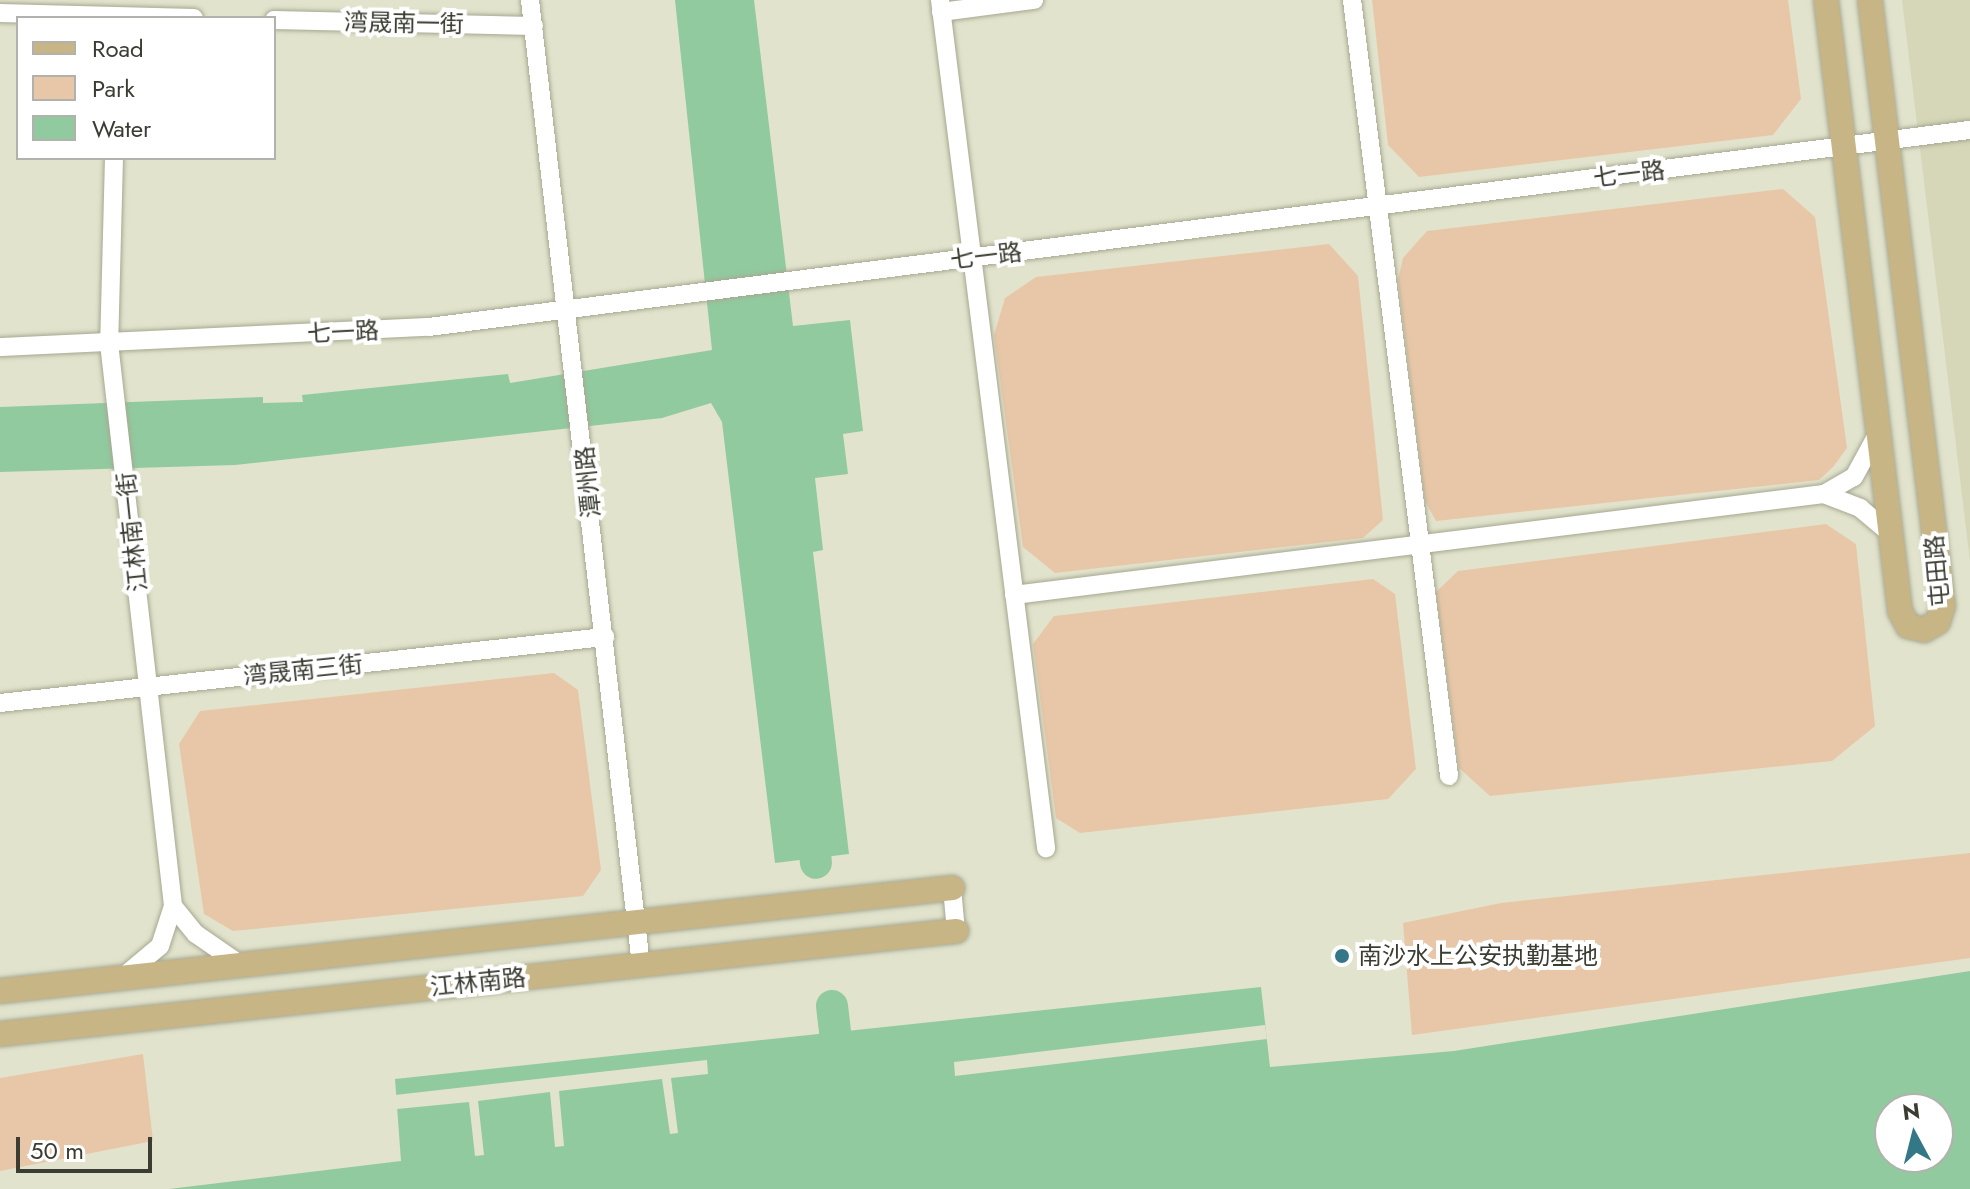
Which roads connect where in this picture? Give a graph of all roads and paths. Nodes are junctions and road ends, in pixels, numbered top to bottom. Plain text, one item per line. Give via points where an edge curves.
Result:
1 (530, 0) edge
2 (1034, 0) edge
3 (1352, 0) edge
4 (1826, 0) edge
5 (1870, 0) edge
6 (940, 6) edge
7 (118, 11) edge
8 (0, 13) edge
9 (172, 16) edge
10 (276, 20) edge
11 (534, 26) junction
12 (1970, 130) edge
13 (1887, 141) junction
14 (1844, 146) junction
15 (114, 160) edge
16 (1378, 206) junction
17 (972, 258) junction
18 (567, 312) junction
19 (109, 343) junction
20 (0, 347) edge
21 (1878, 433) junction
22 (1824, 494) junction
23 (1890, 533) junction
24 (1420, 544) junction
25 (1014, 595) junction
26 (605, 637) junction
27 (149, 687) junction
28 (0, 703) edge
29 (1449, 776) dead end
30 (1046, 848) dead end
31 (952, 888) joint
32 (173, 906) junction
33 (636, 922) junction
34 (956, 931) joint
35 (241, 965) junction
36 (641, 965) junction
37 (121, 978) junction
38 (0, 991) edge
39 (0, 1034) edge

1 - 11 street, 潭州路
2 - 6 street
3 - 16 street
4 - 14 main road, 屯田路
5 - 13 main road, 屯田路
6 - 17 street
7 - 8 street
7 - 9 street
10 - 11 street, 湾晟南一街
11 - 18 street, 潭州路
12 - 13 street, 七一路
13 - 14 street, 七一路
13 - 23 main road, 屯田路 via 1943,606 1932,628 1915,630 1902,619
14 - 16 street, 七一路
14 - 21 main road, 屯田路
15 - 19 street, 江林南一街
16 - 17 street, 七一路
16 - 24 street
17 - 18 street, 七一路
17 - 25 street
18 - 19 street, 七一路 via 429,327
18 - 26 street, 潭州路
19 - 20 street, 七一路
19 - 27 street, 江林南一街
21 - 22 street via 1859,470
21 - 23 main road, 屯田路
22 - 23 street via 1860,508
22 - 24 street
24 - 25 street
24 - 29 street
25 - 30 street
26 - 27 street, 湾晟南三街
26 - 33 street, 潭州路
27 - 28 street, 湾晟南三街
27 - 32 street, 江林南一街
31 - 33 main road, 江林南路
31 - 34 street
32 - 35 street via 196,934
32 - 37 street via 160,946
33 - 35 main road, 江林南路
33 - 36 street, 潭州路
34 - 36 main road, 江林南路
35 - 37 main road, 江林南路
36 - 39 main road, 江林南路
37 - 38 main road, 江林南路

